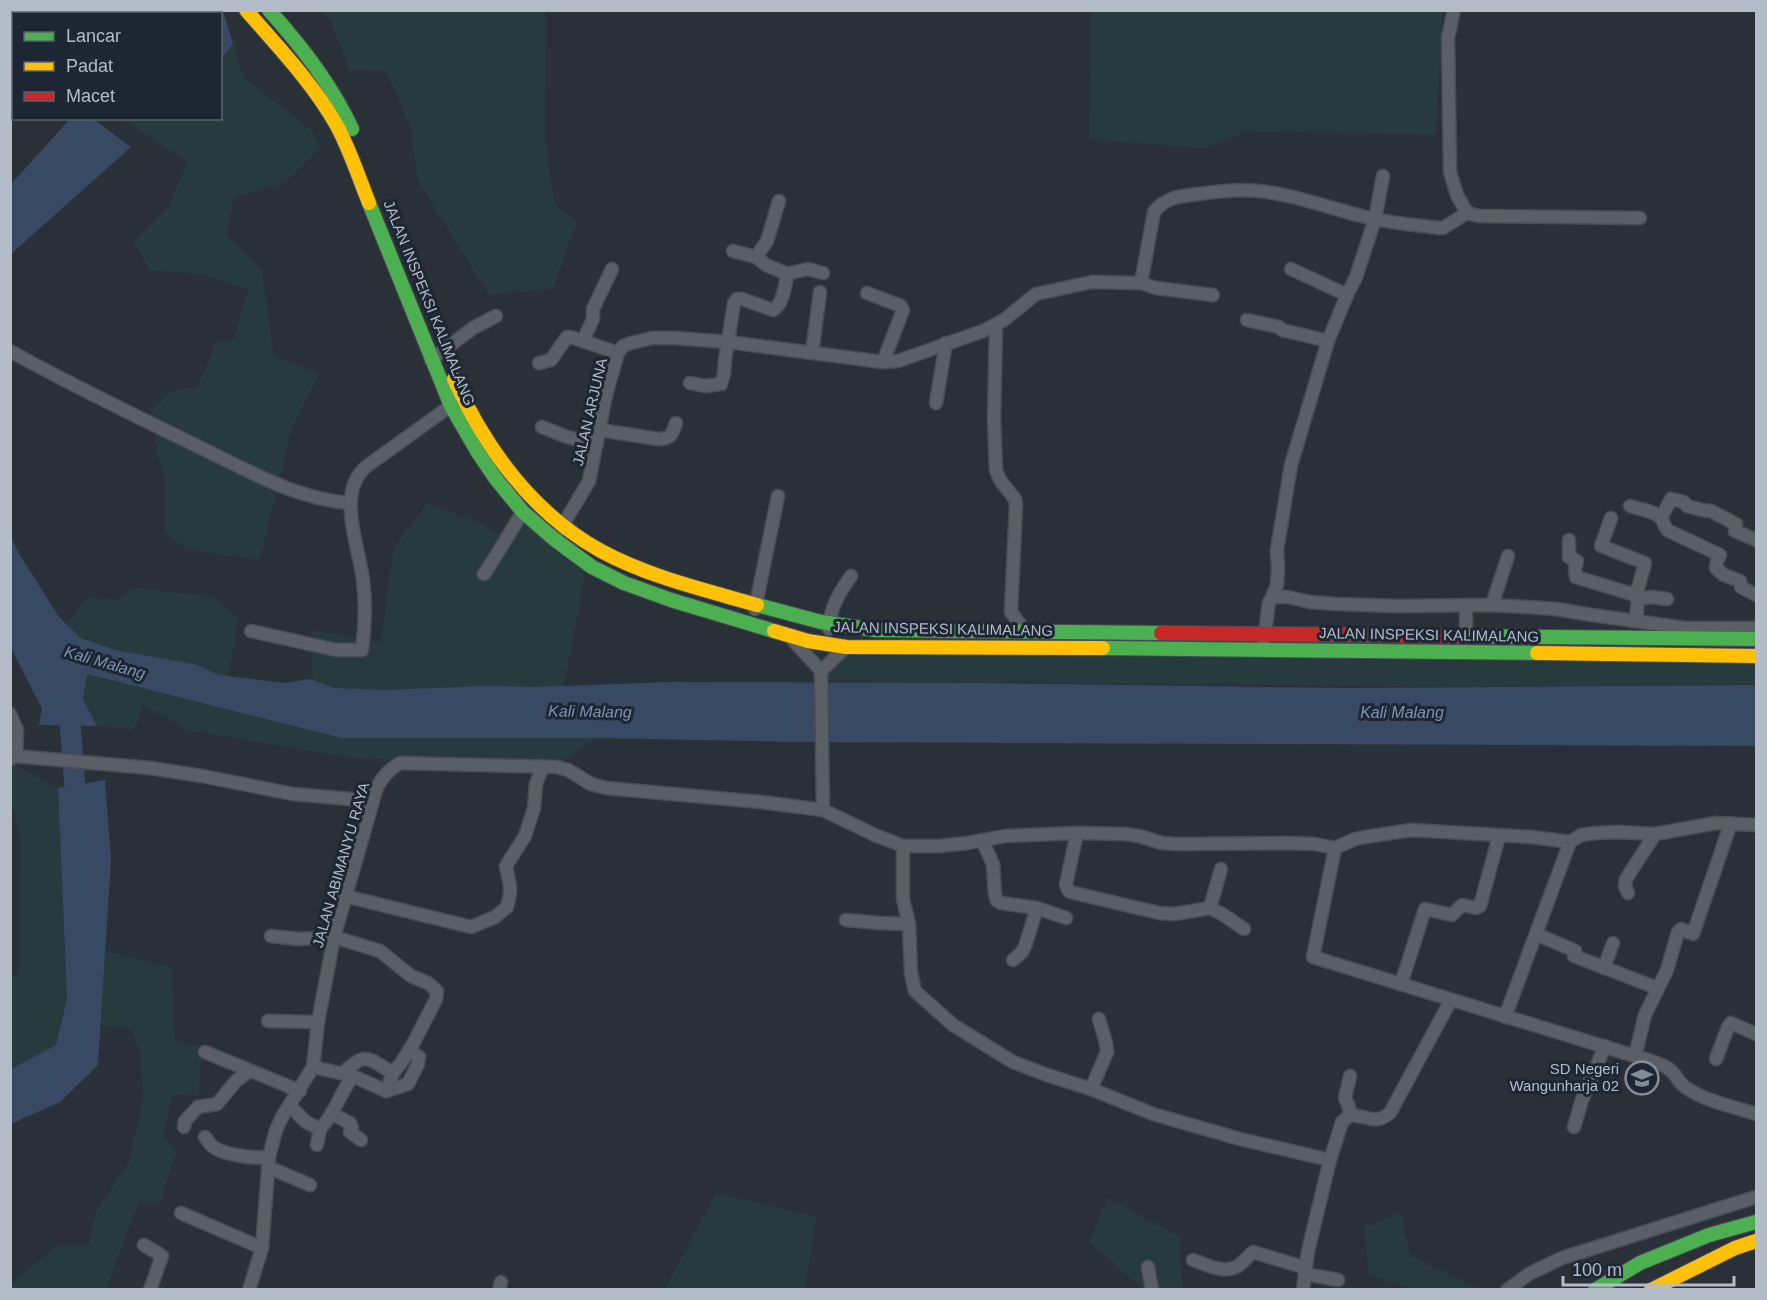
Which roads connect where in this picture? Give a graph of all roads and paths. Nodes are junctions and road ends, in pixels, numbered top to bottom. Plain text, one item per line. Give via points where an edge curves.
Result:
1 (246, 10) edge
2 (269, 10) edge
3 (1454, 10) edge
4 (1383, 176) dead end
5 (779, 201) dead end
6 (1467, 213) junction
7 (1640, 218) dead end
8 (1375, 219) junction
9 (733, 251) dead end
10 (756, 257) junction
11 (612, 269) dead end
12 (1290, 269) dead end
13 (824, 273) dead end
14 (786, 274) junction
15 (1141, 283) junction
16 (820, 292) dead end
17 (867, 293) dead end
18 (1214, 295) dead end
19 (1347, 295) junction
20 (496, 316) dead end
21 (1247, 320) dead end
22 (996, 325) junction
23 (584, 341) junction
24 (1328, 341) junction
25 (728, 342) junction
26 (946, 344) junction
27 (10, 351) edge
28 (618, 353) junction
29 (812, 353) junction
30 (436, 356) junction
31 (883, 362) junction
32 (539, 363) dead end
33 (690, 383) dead end
34 (456, 402) junction
35 (936, 404) dead end
36 (676, 423) dead end
37 (542, 427) dead end
38 (600, 430) junction
39 (597, 444) junction
40 (778, 496) dead end
41 (349, 503) junction
42 (1630, 506) dead end
43 (523, 512) junction
44 (1611, 519) dead end
45 (1661, 519) junction
46 (563, 525) junction
47 (554, 539) junction
48 (1569, 540) dead end
49 (1756, 540) edge
50 (1508, 556) dead end
51 (484, 574) dead end
52 (656, 574) junction
53 (851, 576) dead end
54 (649, 592) junction
55 (1756, 595) edge
56 (1272, 597) junction
57 (1638, 599) junction
58 (1667, 599) dead end
59 (756, 604) junction
60 (1466, 605) junction
61 (1492, 605) junction
62 (1592, 615) junction
63 (1636, 621) junction
64 (751, 625) junction
65 (829, 625) junction
66 (1756, 628) edge
67 (1025, 631) junction
68 (251, 632) dead end
69 (1055, 632) junction
70 (1264, 633) junction
71 (789, 636) junction
72 (1466, 636) junction
73 (1591, 637) junction
74 (1756, 639) edge
75 (828, 644) junction
76 (846, 646) junction
77 (1054, 647) junction
78 (1264, 650) junction
79 (1756, 656) edge
80 (821, 676) junction
81 (10, 714) edge
82 (17, 757) edge
83 (543, 766) junction
84 (373, 801) junction
85 (823, 810) junction
86 (1731, 823) junction
87 (1756, 825) edge
88 (1077, 833) junction
89 (1655, 834) junction
90 (1500, 836) junction
91 (982, 840) junction
92 (1570, 842) junction
93 (903, 846) junction
94 (1335, 848) junction
95 (1221, 869) dead end
96 (1628, 893) dead end
97 (345, 896) junction
98 (1037, 908) junction
99 (1210, 908) junction
100 (1066, 918) dead end
101 (846, 920) dead end
102 (909, 924) junction
103 (1244, 929) dead end
104 (1536, 934) junction
105 (272, 936) dead end
106 (334, 937) junction
107 (1612, 943) dead end
108 (1013, 960) dead end
109 (1604, 968) junction
110 (1401, 984) junction
111 (1657, 988) junction
112 (1451, 1000) junction
113 (1505, 1017) junction
114 (1099, 1019) dead end
115 (268, 1021) dead end
116 (318, 1022) junction
117 (1756, 1034) edge
118 (1605, 1046) junction
119 (410, 1050) junction
120 (205, 1052) dead end
121 (1635, 1056) junction
122 (1716, 1059) dead end
123 (313, 1067) junction
124 (249, 1071) junction
125 (393, 1073) junction
126 (348, 1074) junction
127 (1350, 1076) dead end
128 (1091, 1089) junction
129 (300, 1091) junction
130 (386, 1091) junction
131 (290, 1106) junction
132 (332, 1114) junction
133 (1756, 1114) edge
134 (1350, 1115) junction
135 (184, 1128) dead end
136 (1574, 1128) dead end
137 (320, 1129) junction
138 (205, 1137) dead end
139 (361, 1140) dead end
140 (317, 1145) dead end
141 (1330, 1160) junction
142 (269, 1162) junction
143 (310, 1185) dead end
144 (1754, 1196) edge
145 (181, 1213) dead end
146 (1756, 1222) edge
147 (1756, 1241) edge
148 (144, 1245) dead end
149 (262, 1248) junction
150 (1193, 1260) dead end
151 (1148, 1268) dead end
152 (1306, 1271) junction
153 (1338, 1280) dead end
154 (150, 1290) edge
155 (249, 1290) edge
156 (1152, 1290) edge
157 (1303, 1290) edge
158 (1507, 1290) edge
159 (1595, 1290) edge
160 (1651, 1290) edge

1 - 30 main road, JALAN INSPEKSI KALIMALANG via 311,87 337,127
2 - 30 main road, JALAN INSPEKSI KALIMALANG via 306,52 349,121
3 - 6 street via 1448,38 1450,172
4 - 8 street
5 - 10 street via 767,241
6 - 7 street
6 - 8 street via 1443,228
8 - 15 street via 1260,191 1237,190 1170,199 1154,212
8 - 19 street
9 - 10 street
10 - 14 street
11 - 23 street via 593,309
12 - 19 street
13 - 14 street via 808,269
14 - 25 street via 776,309 737,299
15 - 18 street
15 - 22 street via 1092,282 1060,287 1036,294
16 - 29 street
17 - 31 street via 903,310
19 - 24 street
20 - 30 street via 472,328
21 - 24 street
22 - 26 street
22 - 67 street via 996,470 1015,499 1011,612
23 - 28 street
23 - 32 street via 565,338 551,360
24 - 56 street via 1291,465 1278,541 1277,585
25 - 28 street via 652,338 623,346
25 - 29 street
25 - 33 street via 721,384
26 - 31 street via 898,362
26 - 35 street
27 - 41 street via 270,482 313,498
28 - 38 street, JALAN ARJUNA
29 - 31 street
30 - 34 main road, JALAN INSPEKSI KALIMALANG
34 - 41 street via 360,472
34 - 43 main road, JALAN INSPEKSI KALIMALANG via 477,451
34 - 46 main road, JALAN INSPEKSI KALIMALANG via 536,504
36 - 38 street via 666,439
37 - 39 street
38 - 39 street, JALAN ARJUNA
39 - 46 street, JALAN ARJUNA via 589,481
40 - 59 street
41 - 68 street via 363,582 362,650 336,650
42 - 45 street
43 - 47 main road, JALAN INSPEKSI KALIMALANG
43 - 51 street
44 - 57 street via 1601,546 1645,562
45 - 49 street via 1671,499 1711,511 1736,524 1735,531
45 - 55 street via 1669,531 1720,555 1716,568
46 - 47 street, JALAN ARJUNA
46 - 52 main road, JALAN INSPEKSI KALIMALANG via 599,549
47 - 54 main road, JALAN INSPEKSI KALIMALANG via 592,567
48 - 57 street via 1569,557 1578,561 1576,577
50 - 61 street
52 - 54 main road
52 - 59 main road, JALAN INSPEKSI KALIMALANG
53 - 65 street via 836,598
54 - 64 main road, JALAN INSPEKSI KALIMALANG
56 - 60 street via 1346,604
56 - 70 street
57 - 58 street
57 - 63 street
59 - 64 street
59 - 65 main road, JALAN INSPEKSI KALIMALANG
60 - 61 street
60 - 72 street
61 - 62 street
62 - 63 street
62 - 73 street
63 - 66 street via 1685,628
64 - 71 main road, JALAN INSPEKSI KALIMALANG
65 - 67 main road, JALAN INSPEKSI KALIMALANG via 875,630
65 - 75 street
67 - 69 main road, JALAN INSPEKSI KALIMALANG
69 - 70 main road, JALAN INSPEKSI KALIMALANG
69 - 77 main road
70 - 72 main road, JALAN INSPEKSI KALIMALANG
70 - 78 street
71 - 75 main road, JALAN INSPEKSI KALIMALANG
71 - 80 street
72 - 73 main road, JALAN INSPEKSI KALIMALANG
73 - 74 main road, JALAN INSPEKSI KALIMALANG
75 - 76 main road, JALAN INSPEKSI KALIMALANG
76 - 77 main road, JALAN INSPEKSI KALIMALANG
76 - 80 street
77 - 78 main road, JALAN INSPEKSI KALIMALANG
78 - 79 main road, JALAN INSPEKSI KALIMALANG
80 - 85 street
81 - 82 street via 17,730
82 - 84 street via 150,768 293,794
83 - 84 street, JALAN ABIMANYU RAYA via 400,764 383,777
83 - 85 street, JALAN ABIMANYU RAYA via 568,770 606,788
83 - 97 street via 525,836 506,866 510,886 507,907 495,917 471,927
84 - 97 street, JALAN ABIMANYU RAYA
85 - 93 street, JALAN ABIMANYU RAYA
86 - 87 street
86 - 89 street
86 - 111 street via 1693,934 1679,930
88 - 91 street
88 - 94 street via 1124,834 1176,844 1287,843
88 - 99 street via 1066,884 1070,892 1159,913
89 - 92 street via 1596,833 1581,835
89 - 96 street via 1626,879
90 - 92 street
90 - 94 street via 1396,831 1355,839
90 - 110 street via 1480,906 1462,905 1452,915 1425,909
91 - 93 street
91 - 98 street via 993,864 997,901
92 - 104 street
93 - 102 street via 903,899
94 - 110 street via 1313,957
95 - 99 street
97 - 106 street, JALAN ABIMANYU RAYA
98 - 100 street
98 - 108 street via 1026,946
99 - 103 street
101 - 102 street
102 - 128 street via 915,992 932,1008 1013,1062
104 - 109 street
104 - 113 street
105 - 106 street
106 - 116 street, JALAN ABIMANYU RAYA
106 - 119 street via 380,951 437,991
107 - 109 street
109 - 111 street
110 - 112 street
111 - 121 street
112 - 113 street
112 - 134 street via 1390,1113 1377,1120
113 - 118 street
114 - 128 street via 1107,1052
115 - 116 street
116 - 123 street, JALAN ABIMANYU RAYA
117 - 122 street via 1731,1023
118 - 121 street
118 - 136 street
119 - 125 street
119 - 130 street via 419,1057 408,1084
120 - 124 street
121 - 133 street via 1665,1066 1688,1089
123 - 126 street
123 - 129 street, JALAN ABIMANYU RAYA
124 - 129 street
124 - 135 street via 217,1104 198,1107 191,1113
125 - 126 street via 370,1058 360,1059
125 - 130 street
126 - 130 street
126 - 132 street
127 - 134 street via 1345,1098
128 - 141 street via 1153,1114
129 - 131 street, JALAN ABIMANYU RAYA
131 - 137 street
131 - 142 street, JALAN ABIMANYU RAYA via 276,1130
132 - 137 street
132 - 139 street via 350,1123 350,1132
134 - 141 street via 1342,1122
137 - 140 street
138 - 142 street via 216,1149
141 - 152 street
142 - 143 street
142 - 149 street, JALAN ABIMANYU RAYA
144 - 158 street via 1562,1258
145 - 149 street
146 - 159 main road via 1709,1235 1640,1263
147 - 160 main road
148 - 154 street via 162,1256
149 - 155 street, JALAN ABIMANYU RAYA
150 - 152 street via 1229,1269 1253,1252
151 - 156 street
152 - 153 street
152 - 157 street

